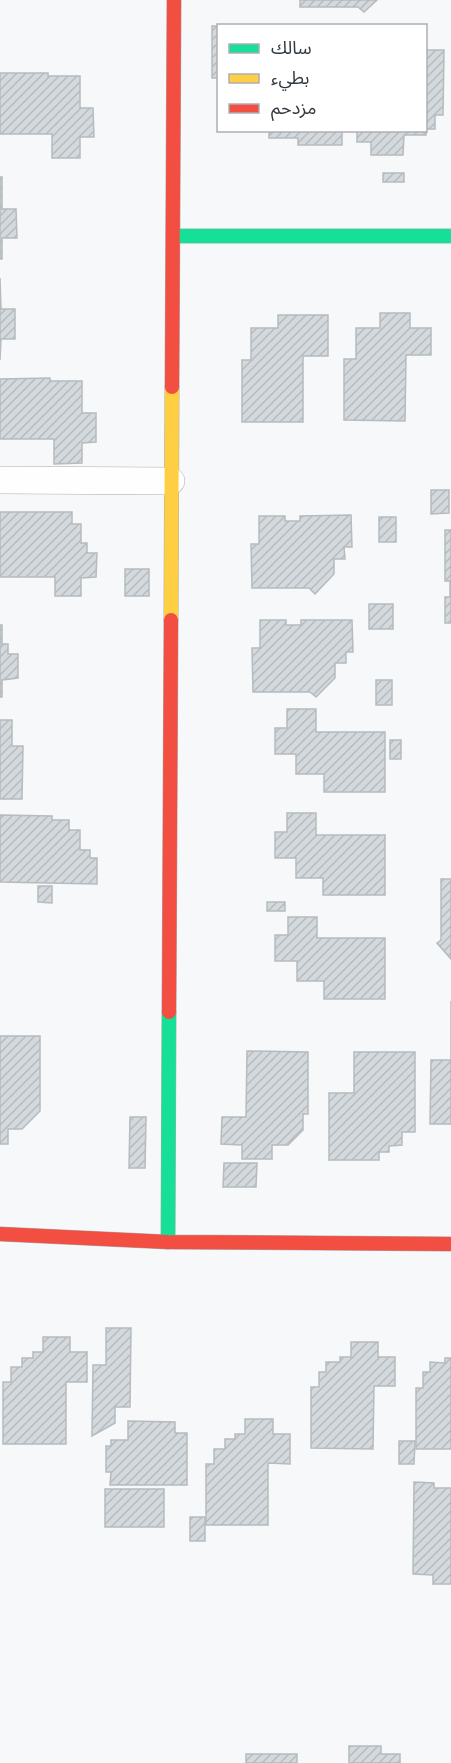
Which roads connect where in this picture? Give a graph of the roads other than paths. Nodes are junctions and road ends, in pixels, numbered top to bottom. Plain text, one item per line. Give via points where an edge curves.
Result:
1 (174, 0) edge
2 (174, 236) junction
3 (451, 236) edge
4 (0, 480) edge
5 (171, 481) junction
6 (0, 1234) edge
7 (168, 1242) junction
8 (451, 1244) edge

1 - 2 street
2 - 3 street
2 - 5 street
4 - 5 street
5 - 7 street
6 - 7 street
7 - 8 street

